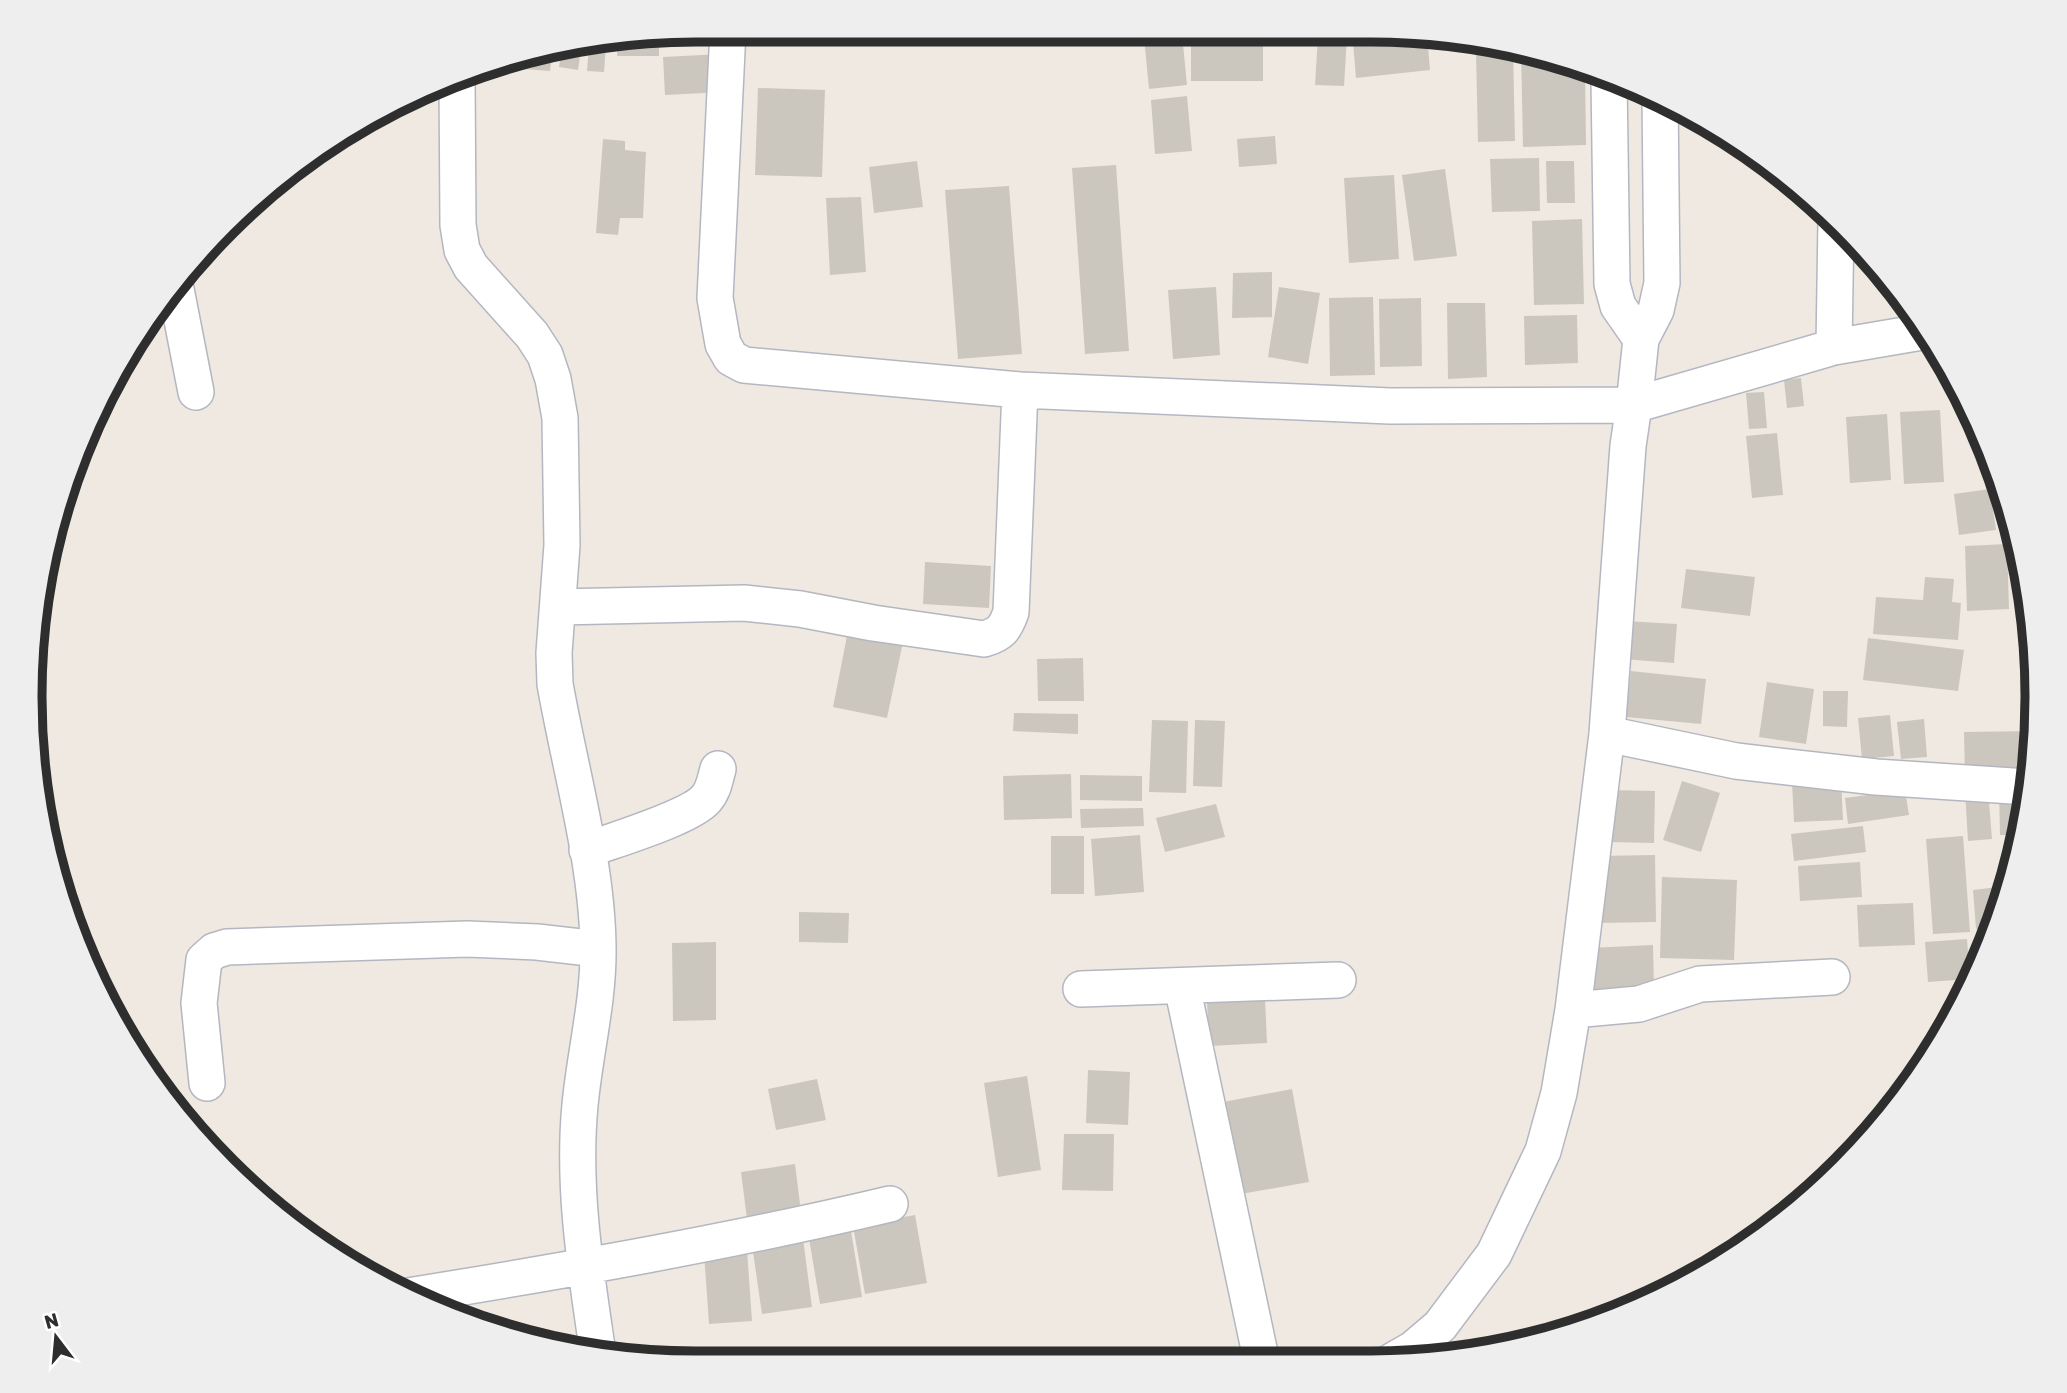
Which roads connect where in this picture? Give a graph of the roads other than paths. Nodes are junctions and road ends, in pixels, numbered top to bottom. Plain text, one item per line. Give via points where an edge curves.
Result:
1 (727, 42) edge
2 (457, 88) edge
3 (1609, 88) edge
4 (1667, 113) edge
5 (1836, 237) edge
6 (178, 297) edge
7 (1915, 333) edge
8 (1641, 339) junction
9 (1834, 347) junction
10 (1020, 390) junction
11 (196, 392) dead end
12 (1634, 405) junction
13 (558, 607) junction
14 (1607, 734) junction
15 (718, 769) dead end
16 (2018, 786) edge
17 (587, 850) junction
18 (598, 949) junction
19 (1832, 977) dead end
20 (1338, 980) dead end
21 (1182, 986) junction
22 (1081, 989) dead end
23 (1573, 1010) junction
24 (207, 1083) dead end
25 (890, 1204) dead end
26 (585, 1268) junction
27 (427, 1293) edge
28 (596, 1343) edge
29 (1411, 1350) edge
30 (1259, 1351) edge

1 - 10 street via 715,298 723,344 731,358 744,365
2 - 13 street via 462,250 471,267 532,335 553,379 560,418
3 - 8 street via 1612,284 1618,306
4 - 8 street via 1662,283 1656,310
5 - 9 street
6 - 11 street
7 - 9 street
8 - 12 street
9 - 12 street
10 - 12 street via 1390,406
10 - 13 street via 1011,612 999,634 984,639 744,603
12 - 14 street
13 - 17 street via 555,684
14 - 16 street via 1736,761
14 - 23 street
15 - 17 street via 706,799 692,811
17 - 18 street via 596,898
18 - 24 street via 467,939 214,951 204,960 199,1003
18 - 26 street via 579,1118
19 - 23 street via 1700,984 1639,1004
20 - 21 street
21 - 22 street
21 - 30 street
23 - 29 street via 1559,1093 1543,1151 1494,1254 1440,1326
25 - 26 street
26 - 27 street
26 - 28 street

